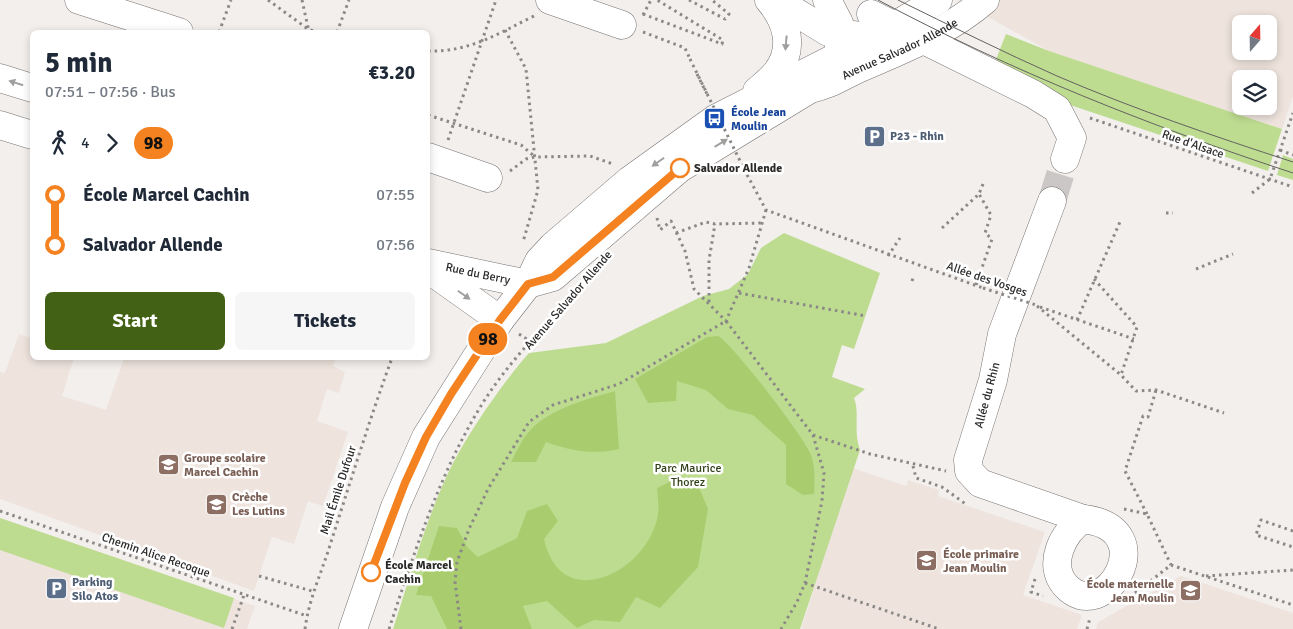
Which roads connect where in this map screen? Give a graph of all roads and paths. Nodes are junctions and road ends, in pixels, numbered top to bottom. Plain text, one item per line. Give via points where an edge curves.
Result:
1 (79, 0) edge
2 (231, 0) edge
3 (268, 0) edge
4 (302, 0) edge
5 (349, 0) edge
6 (496, 0) edge
7 (651, 0) edge
8 (657, 0) edge
9 (689, 0) edge
10 (712, 0) edge
11 (769, 0) edge
12 (776, 0) edge
13 (828, 0) edge
14 (915, 0) edge
15 (938, 0) edge
16 (985, 0) edge
17 (554, 2) edge
18 (957, 11) edge
19 (622, 25) joint
20 (880, 26) junction
21 (173, 30) edge
22 (220, 30) edge
23 (307, 30) edge
24 (308, 30) edge
25 (337, 30) edge
26 (505, 30) junction
27 (924, 41) junction
28 (481, 42) junction
29 (836, 47) junction
30 (430, 51) edge
31 (964, 61) junction
32 (697, 74) junction
33 (0, 78) edge
34 (30, 87) edge
35 (810, 89) junction
36 (707, 94) dead end
37 (742, 106) junction
38 (1293, 113) edge
39 (430, 116) edge
40 (1087, 117) dead end
41 (452, 123) junction
42 (0, 125) edge
43 (30, 134) edge
44 (1280, 150) junction
45 (1293, 155) edge
46 (535, 157) junction
47 (740, 157) dead end
48 (1065, 159) tunnel mouth
49 (435, 160) edge
50 (732, 162) dead end
51 (619, 167) dead end
52 (488, 178) joint
53 (1270, 179) junction
54 (982, 184) dead end
55 (1293, 187) edge
56 (1252, 193) dead end
57 (979, 194) junction
58 (1052, 201) tunnel mouth
59 (766, 210) junction
60 (655, 213) dead end
61 (1166, 213) dead end
62 (1173, 213) dead end
63 (1120, 222) dead end
64 (763, 223) junction
65 (715, 224) junction
66 (942, 228) dead end
67 (676, 233) junction
68 (900, 238) dead end
69 (522, 246) dead end
70 (1232, 254) dead end
71 (888, 256) junction
72 (430, 263) edge
73 (1196, 269) dead end
74 (430, 270) edge
75 (914, 275) dead end
76 (1094, 279) junction
77 (912, 281) dead end
78 (528, 284) junction
79 (976, 285) junction
80 (739, 293) junction
81 (569, 296) dead end
82 (709, 302) junction
83 (1036, 305) junction
84 (866, 316) dead end
85 (500, 320) junction
86 (1077, 320) junction
87 (726, 321) junction
88 (1134, 339) junction
89 (391, 360) edge
90 (1121, 375) junction
91 (1156, 390) junction
92 (1224, 413) dead end
93 (813, 435) junction
94 (968, 460) junction
95 (913, 466) junction
96 (971, 506) dead end
97 (0, 511) edge
98 (1147, 514) dead end
99 (1082, 520) dead end
100 (1293, 531) edge
101 (1293, 547) edge
102 (1293, 570) edge
103 (1037, 575) dead end
104 (259, 576) dead end
105 (1205, 576) junction
106 (805, 583) junction
107 (312, 591) junction
108 (244, 595) junction
109 (1130, 597) dead end
110 (1048, 598) dead end
111 (1293, 605) edge
112 (306, 616) junction
113 (232, 629) edge
114 (305, 629) edge
115 (353, 629) edge
116 (389, 629) edge
117 (461, 629) edge
118 (781, 629) edge
119 (939, 629) edge

1 - 21 street
2 - 22 path
3 - 23 path
4 - 24 path
5 - 25 path
6 - 28 path
7 - 8 path via 643,14 722,44 724,40
9 - 10 path via 725,19 728,14
11 -> 37 street via 789,40 777,72
12 - 29 street via 828,32
13 - 20 street
13 - 29 street via 839,23
14 - 20 street, Avenue Salvador Allende via 895,9
15 - 20 street, Avenue Salvador Allende
16 - 18 street, Avenue Salvador Allende
17 - 19 street
17 - 26 path
18 - 27 street, Avenue Salvador Allende via 930,26
18 - 31 street via 957,45
19 - 32 path, bridge via 685,48
20 - 27 street
20 - 29 street, Avenue Salvador Allende
26 - 28 path
26 - 46 path via 526,69
27 - 31 street
27 - 35 street, Avenue Salvador Allende via 831,84
28 - 30 path via 450,52
28 - 41 path
29 - 35 street, Avenue Salvador Allende via 826,71
29 - 37 street, Avenue Salvador Allende
31 - 48 street via 1057,108 1072,138
32 - 36 path
32 - 59 path, bridge
34 -> 33 street
78 -> 35 street, Avenue Salvador Allende via 553,277 680,168
37 -> 78 street, Avenue Salvador Allende via 716,120 630,180 553,246 539,261
38 - 44 path
39 - 41 path
40 - 53 path, Rue d'Alsace
41 - 46 path via 521,145
41 - 49 path
42 - 43 street
44 - 45 path
44 - 53 path
46 - 51 path via 590,156 608,160
46 - 52 path via 526,159 503,175
46 - 69 path via 538,190
47 - 50 path
49 - 52 street
53 - 55 path, Rue d'Alsace
53 - 56 path
54 - 57 path
57 - 66 path
57 - 79 path via 991,215 985,233 992,239
58 - 94 street, Allée du Rhin via 1002,334 993,380
59 - 64 path
59 - 71 path, Allée des Vosges
60 - 67 path via 660,230 671,221
61 - 62 path
63 - 76 path
64 - 65 path
64 - 80 path
65 - 67 path via 706,222
65 - 82 path via 709,260
67 - 82 path via 685,251 694,289
68 - 71 path
70 - 73 path
71 - 79 path, Allée des Vosges
72 - 78 street, Rue du Berry
74 -> 85 street, Rue du Berry
75 - 77 path
76 - 86 path
76 - 88 path via 1137,327
78 - 85 street, Avenue Salvador Allende
79 - 83 path, Allée des Vosges, bridge
80 - 84 path
80 - 87 path
81 - 116 path, Avenue Salvador Allende via 485,400 447,467
82 - 87 path
83 - 86 path
83 - 90 path, Allée des Vosges
85 - 115 street, Avenue Salvador Allende via 426,437 395,507
86 - 88 path
87 - 93 path
87 - 117 path via 619,384 553,405 529,422 488,489 457,562 455,582
88 - 90 path
89 - 107 path, Mail Émile Dufour
90 - 91 path, Allée des Vosges via 1136,391
91 - 92 path, Allée des Vosges
91 - 98 path via 1148,417 1143,416 1125,471
93 - 95 path
93 - 106 path via 824,473 822,501
94 - 95 path via 951,463 946,472
94 - 99 street via 969,471 980,483
95 - 96 path via 916,478 942,487
97 - 108 path, Chemin Alice Recoque
100 - 101 path via 1261,520 1256,535
102 - 105 path
103 - 110 path via 1031,592
104 - 107 path
105 - 109 path via 1171,565
105 - 111 path
106 - 118 path
106 - 119 path
107 - 112 path, Mail Émile Dufour
108 - 112 path, Chemin Alice Recoque
108 - 113 path
112 - 114 path, Mail Émile Dufour

